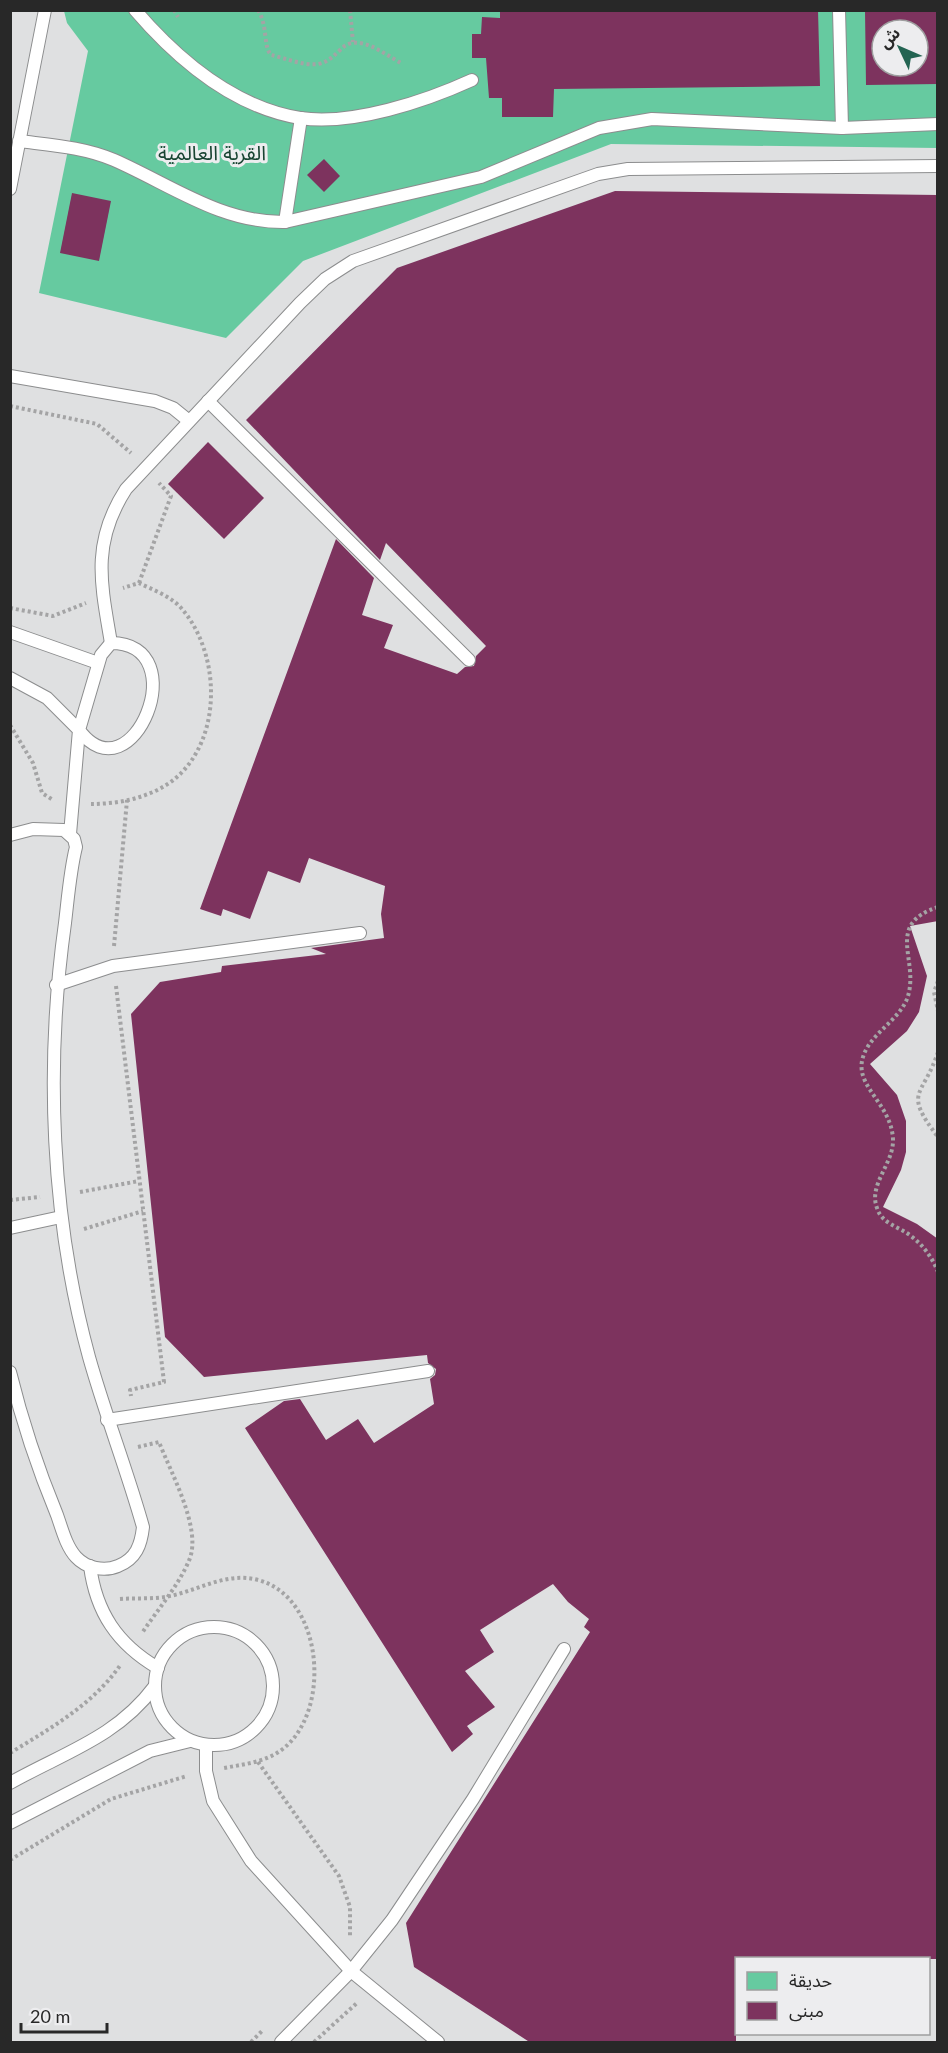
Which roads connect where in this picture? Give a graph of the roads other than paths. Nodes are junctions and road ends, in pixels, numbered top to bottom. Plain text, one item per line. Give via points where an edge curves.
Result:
1 (45, 10) edge
2 (135, 10) edge
3 (839, 10) edge
4 (472, 80) dead end
5 (301, 118) junction
6 (938, 124) edge
7 (842, 128) junction
8 (19, 141) junction
9 (938, 166) edge
10 (10, 189) edge
11 (285, 222) junction
12 (10, 376) edge
13 (208, 401) junction
14 (189, 420) junction
15 (10, 632) edge
16 (111, 643) junction
17 (469, 660) dead end
18 (98, 663) junction
19 (12, 680) edge
20 (79, 730) junction
21 (70, 834) junction
22 (10, 836) edge
23 (360, 933) dead end
24 (56, 985) junction
25 (61, 1217) junction
26 (10, 1228) edge
27 (428, 1371) dead end
28 (10, 1372) edge
29 (107, 1420) junction
30 (90, 1566) junction
31 (564, 1648) dead end
32 (158, 1668) junction
33 (154, 1687) junction
34 (190, 1741) junction
35 (206, 1745) junction
36 (10, 1783) edge
37 (10, 1823) edge
38 (351, 1971) junction
39 (281, 2043) edge
40 (438, 2043) edge

1 - 8 lane
2 - 5 lane via 164,43 201,74 250,102
3 - 7 lane
4 - 5 lane via 389,109 360,115
5 - 11 lane
6 - 7 lane
7 - 11 lane via 625,121 482,177
8 - 10 lane
8 - 11 lane via 94,153 223,213 254,221
9 - 13 lane via 628,169 598,174 353,261 325,279 300,303
12 - 14 lane via 155,401
13 - 14 lane
13 - 17 lane
14 - 16 lane via 126,489 103,538 100,556
15 - 18 lane
16 - 18 lane via 103,649
16 - 20 lane via 133,647 150,668 152,685 146,717 129,742 120,746 92,744
18 - 20 lane
19 - 20 lane via 47,698
20 - 21 lane
21 - 22 lane via 57,829 33,829
21 - 24 lane via 76,847
23 - 24 lane via 114,966
24 - 25 lane via 54,1053
25 - 26 lane
25 - 29 lane via 88,1355
27 - 29 lane
28 - 30 lane via 43,1480 70,1548
29 - 30 lane via 141,1520 142,1540 127,1562 115,1568
30 - 32 lane via 96,1600 105,1619 131,1650
31 - 38 lane via 432,1862
32 - 33 lane
32 - 35 lane via 167,1650 183,1636 202,1628 223,1628 242,1634 258,1647 269,1664 273,1684 270,1704 261,1723 226,1744
33 - 34 lane via 164,1719
33 - 36 lane via 116,1727
34 - 35 lane
34 - 37 lane via 150,1751
35 - 38 lane via 206,1771 221,1818 251,1861
38 - 39 lane
38 - 40 lane

